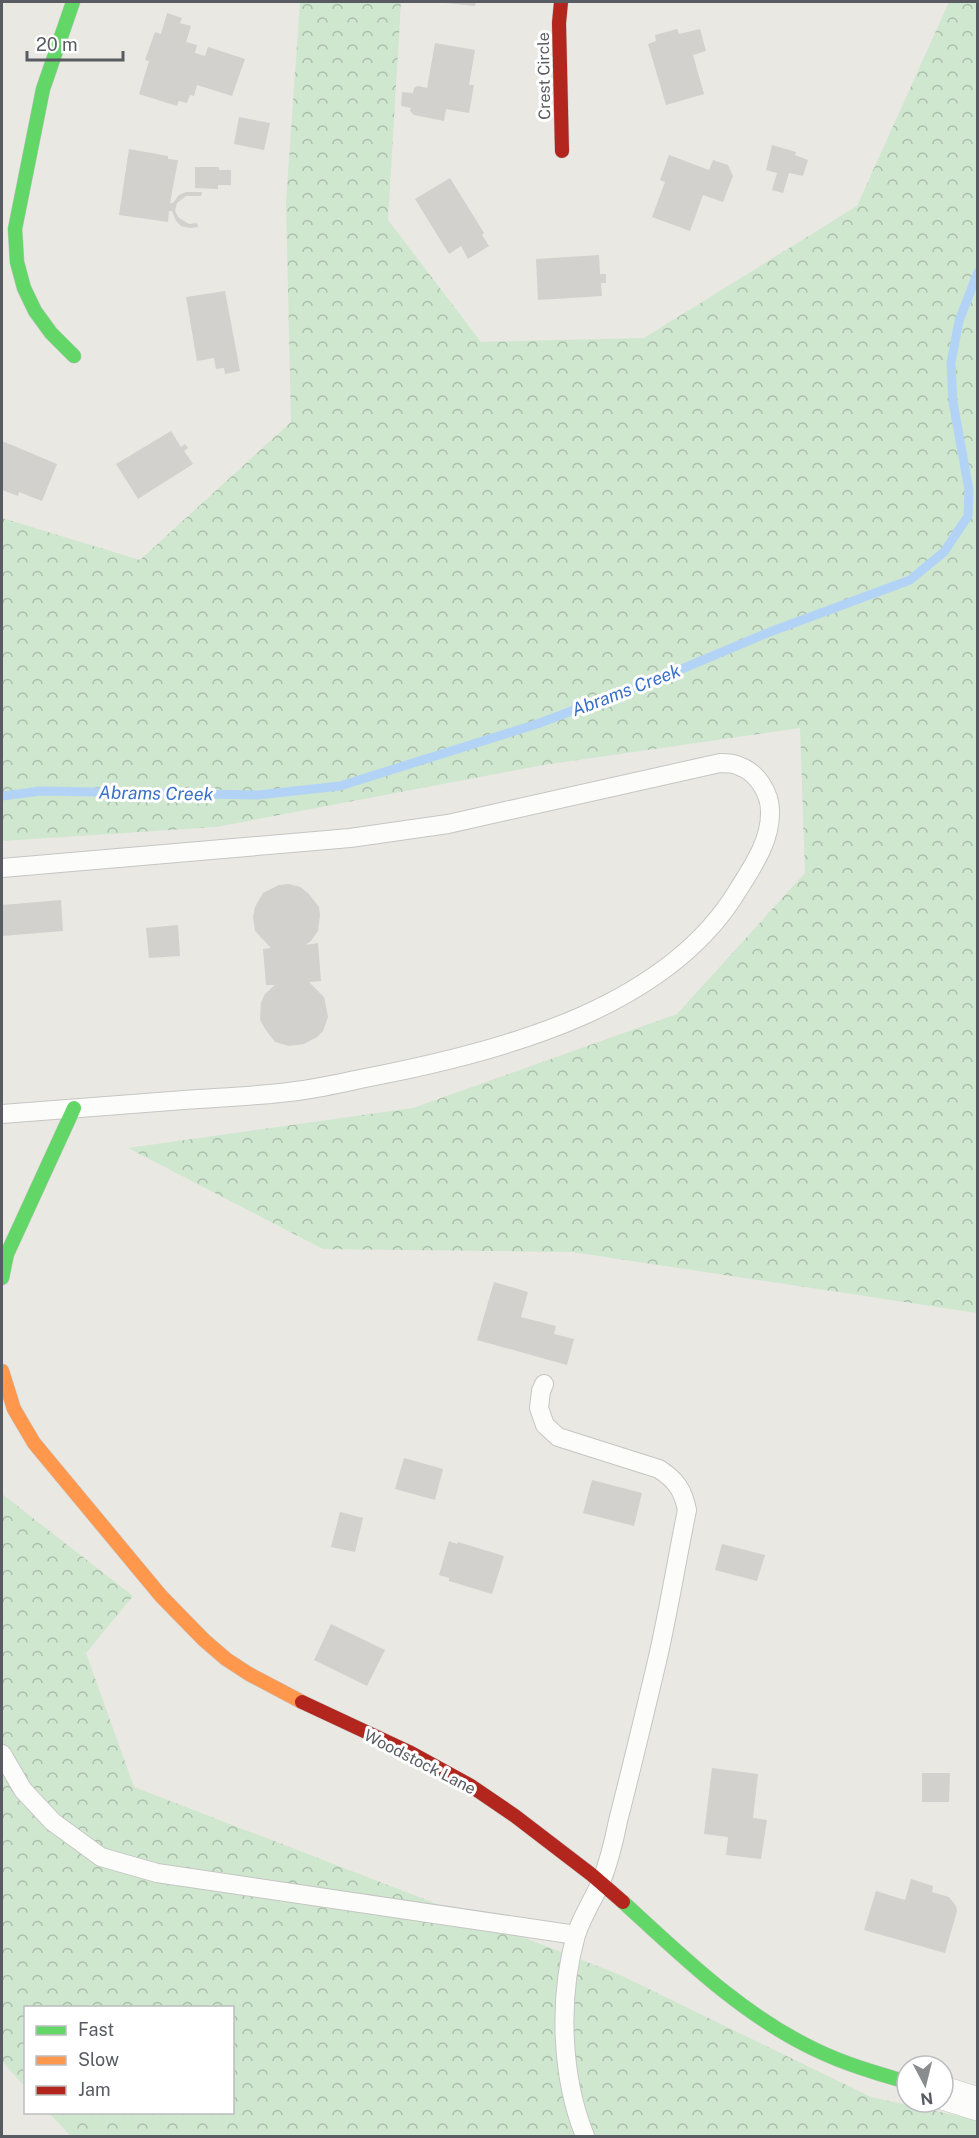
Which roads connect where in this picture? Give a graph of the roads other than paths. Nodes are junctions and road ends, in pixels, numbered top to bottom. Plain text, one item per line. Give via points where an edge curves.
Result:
1 (73, 2) edge
2 (561, 2) edge
3 (562, 151) dead end
4 (74, 356) dead end
5 (2, 868) edge
6 (74, 1108) junction
7 (2, 1114) edge
8 (2, 1278) edge
9 (2, 1371) edge
10 (544, 1384) dead end
11 (2, 1754) edge
12 (600, 1882) junction
13 (576, 1935) junction
14 (895, 2078) edge
15 (955, 2097) edge
16 (978, 2104) edge
17 (585, 2136) edge

1 - 4 street via 43,89 15,229 17,262 35,312
2 - 3 street, Crest Circle
5 - 6 lane via 350,838 447,824 720,763 739,765 752,773 764,787 771,808 769,830 756,861 730,904 698,942 667,968 605,1005 536,1034 457,1058 305,1090
6 - 7 lane
6 - 8 street via 7,1254
9 - 12 street, Woodstock Lane via 16,1415 37,1450 205,1641 247,1673 438,1768 499,1804
10 - 12 lane via 539,1408 545,1425 558,1437 659,1469 672,1477 683,1492 687,1509 658,1655
11 - 13 lane via 23,1790 53,1822 101,1857 157,1873
12 - 13 lane
12 - 14 street, Woodstock Lane via 695,1968 754,2014 800,2043
13 - 17 lane via 566,1992 565,2039 572,2095
15 - 16 street

